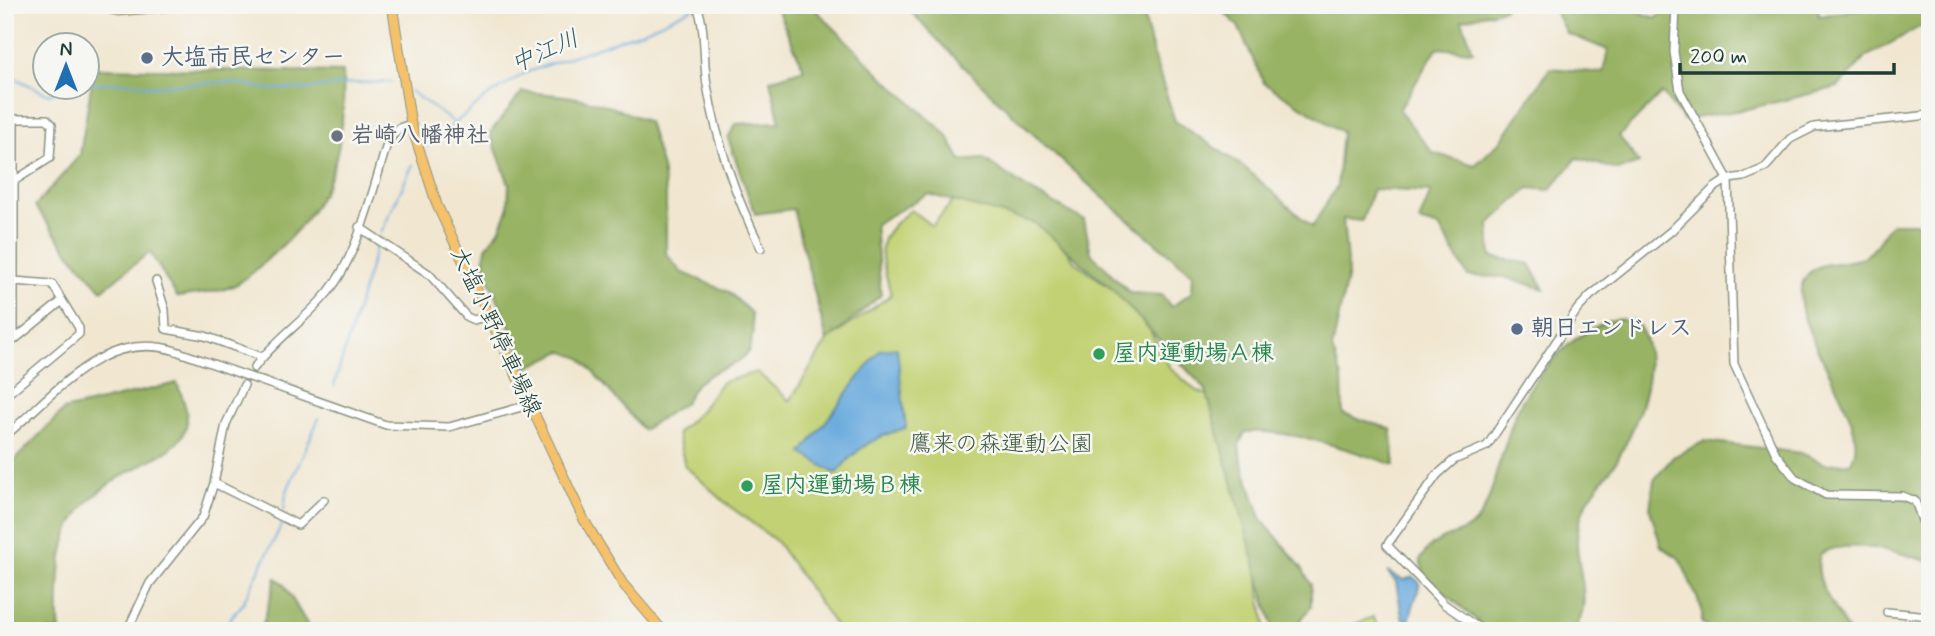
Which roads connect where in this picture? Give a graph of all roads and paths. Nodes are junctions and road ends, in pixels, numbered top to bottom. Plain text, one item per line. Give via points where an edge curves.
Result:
1 (93, 5) edge
2 (186, 5) edge
3 (392, 5) edge
4 (697, 5) edge
5 (1676, 5) edge
6 (5, 115) edge
7 (1930, 116) edge
8 (14, 119) junction
9 (411, 124) junction
10 (9, 143) edge
11 (1728, 178) junction
12 (10, 181) edge
13 (5, 220) edge
14 (14, 220) junction
15 (359, 227) junction
16 (761, 248) dead end
17 (14, 281) junction
18 (156, 281) dead end
19 (62, 301) junction
20 (488, 316) junction
21 (14, 340) junction
22 (5, 342) edge
23 (262, 356) junction
24 (254, 368) dead end
25 (244, 385) dead end
26 (5, 396) edge
27 (529, 405) junction
28 (7, 430) edge
29 (215, 483) junction
30 (324, 500) dead end
31 (1930, 542) edge
32 (1887, 612) dead end
33 (1930, 616) edge
34 (127, 631) edge
35 (663, 631) edge
36 (1483, 631) edge

1 - 2 main road via 118,11
3 - 9 main road, 大塩小野停車場線
4 - 16 street via 718,138
5 - 11 street via 1674,52 1681,91
6 - 8 street
7 - 11 street via 1814,127 1790,139 1765,167 1744,177
8 - 10 street
8 - 12 street via 47,119 52,124 52,143 50,158
9 - 15 street via 399,128 388,141
9 - 20 main road, 大塩小野停車場線 via 437,205
10 - 12 street
11 - 31 street via 1734,364 1776,454 1795,478 1826,495 1902,496 1915,502
11 - 36 street via 1590,296 1487,446 1454,460 1437,475 1387,545 1444,604
12 - 14 street
13 - 14 street
14 - 17 street
15 - 20 street via 429,274 467,317
15 - 23 street via 350,256 331,290
17 - 19 street via 48,281
17 - 21 street
18 - 23 street via 166,328
19 - 21 street
19 - 26 street via 79,334
20 - 27 main road, 大塩小野停車場線
21 - 22 street
23 - 24 street
25 - 29 street via 226,424
27 - 28 street via 449,428 386,425 176,351 141,345 98,358
27 - 35 main road, 大塩小野停車場線 via 599,549
29 - 30 street via 298,525
29 - 34 street via 203,517 150,583
32 - 33 street

